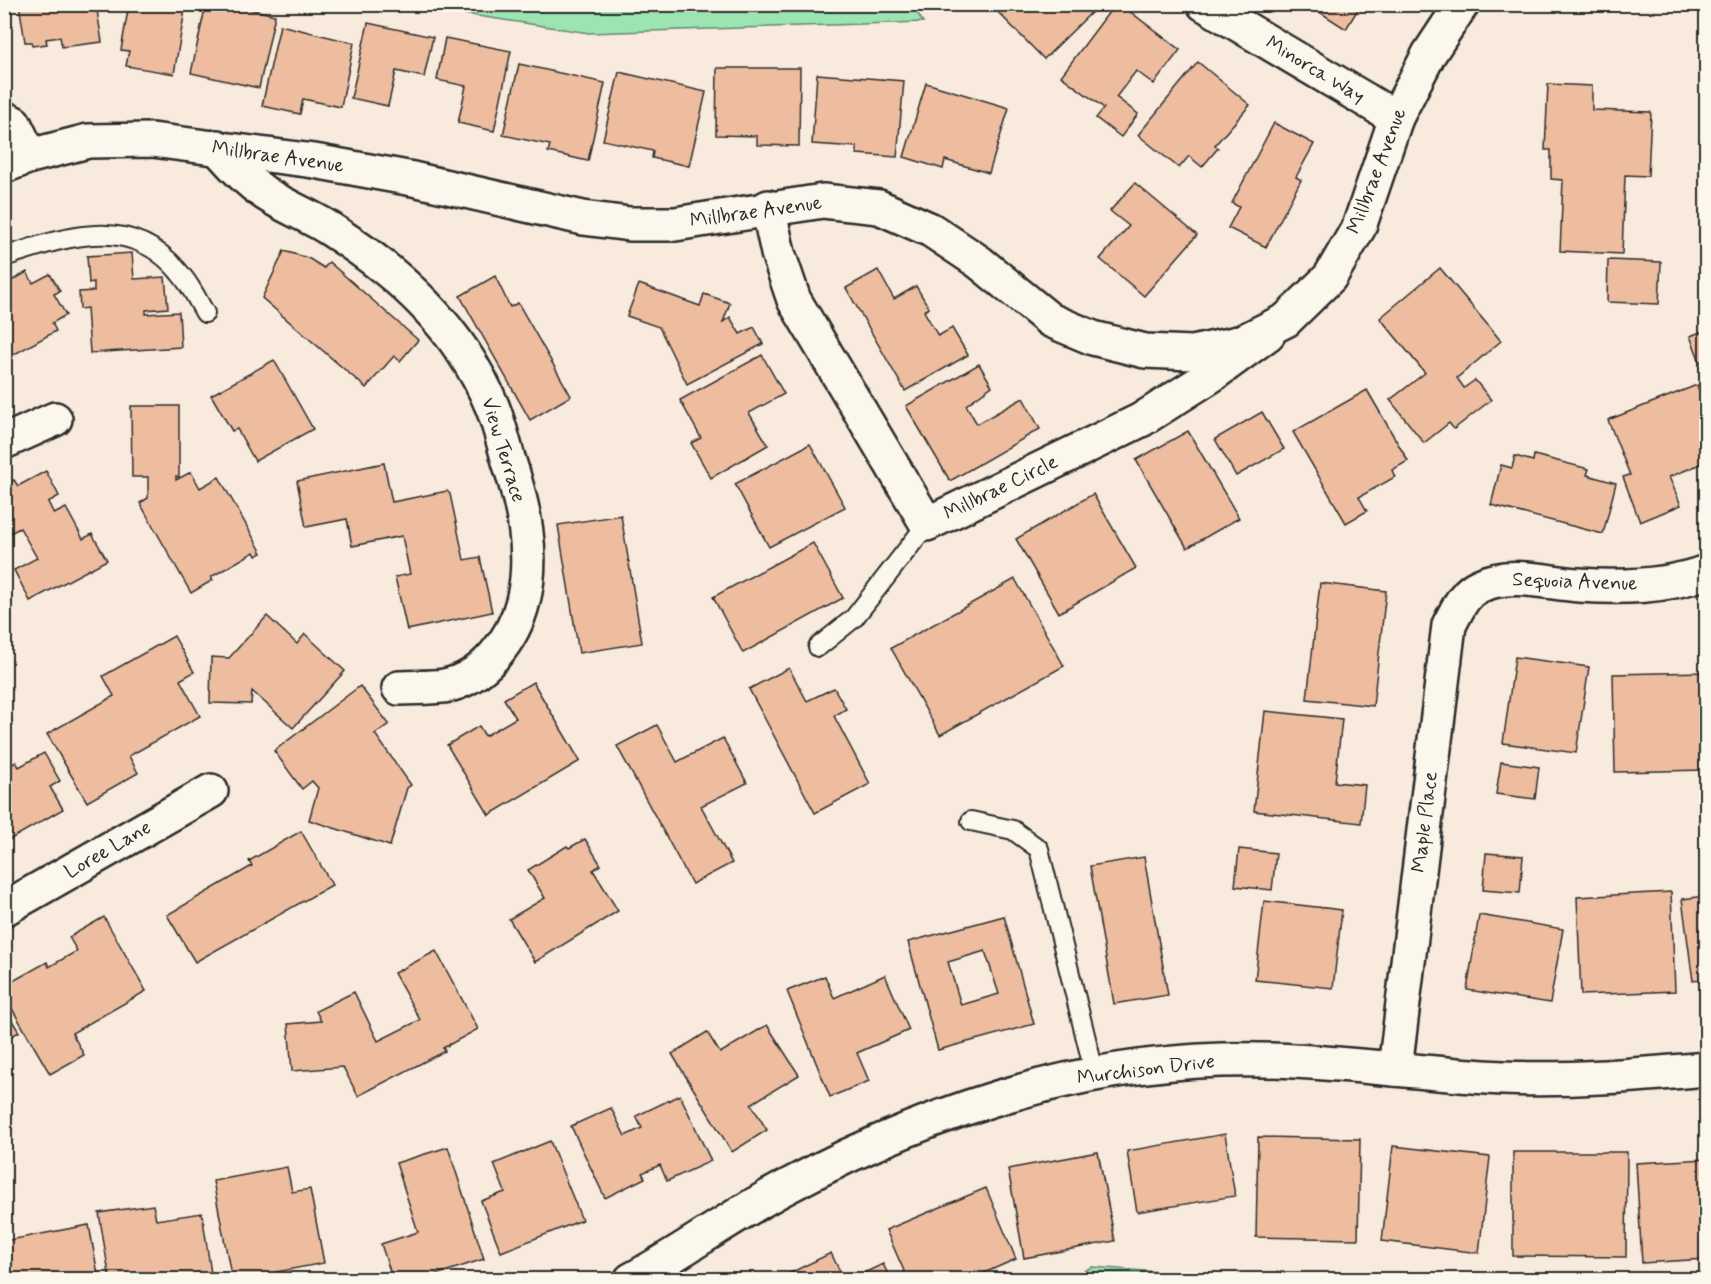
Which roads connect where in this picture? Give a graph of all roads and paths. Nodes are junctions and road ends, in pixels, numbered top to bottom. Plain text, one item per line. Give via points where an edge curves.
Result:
1 (1204, 4) edge
2 (1462, 4) edge
3 (4, 118) edge
4 (1396, 118) junction
5 (217, 147) junction
6 (17, 161) edge
7 (768, 207) junction
8 (4, 257) edge
9 (205, 312) dead end
10 (1286, 320) junction
11 (55, 419) dead end
12 (4, 442) edge
13 (927, 524) junction
14 (1707, 572) edge
15 (1478, 586) joint
16 (818, 647) dead end
17 (399, 688) dead end
18 (211, 791) dead end
19 (971, 820) dead end
20 (4, 909) edge
21 (1395, 1068) junction
22 (1707, 1069) edge
23 (1095, 1075) junction
24 (678, 1268) edge
25 (631, 1280) edge

1 - 4 street, Minorca Way
2 - 4 street, Millbrae Avenue via 1429,54
3 - 6 street via 14,123
4 - 10 street, Millbrae Avenue via 1359,227 1330,277
5 - 6 street, Millbrae Avenue via 152,140 88,141
5 - 7 street, Millbrae Avenue via 413,179 630,225 675,224
5 - 17 street, View Terrace via 238,171 267,194 328,228 385,267 435,313 467,357 492,406 514,476 526,532 529,579 519,617 501,648 475,673 445,686
7 - 10 street, Millbrae Avenue via 823,201 879,207 932,230 979,262 1050,320 1093,338 1145,351 1192,352 1242,342
7 - 13 street, Millbrae Circle via 794,300
8 - 9 lane via 75,236 97,233 133,238 161,255 183,276
10 - 13 street, Millbrae Circle via 1212,375 1141,420
11 - 12 street
13 - 16 lane via 854,618
14 - 15 street, Sequoia Avenue via 1633,588 1521,579
15 - 21 street, Maple Place via 1462,600 1449,626
18 - 20 street, Loree Lane
19 - 23 lane via 1014,830 1039,849
21 - 22 street, Murchison Drive via 1504,1078 1594,1078
21 - 23 street, Murchison Drive via 1220,1060
23 - 24 street, Murchison Drive via 1042,1085 954,1110 862,1147 782,1189
24 - 25 street, Murchison Drive

